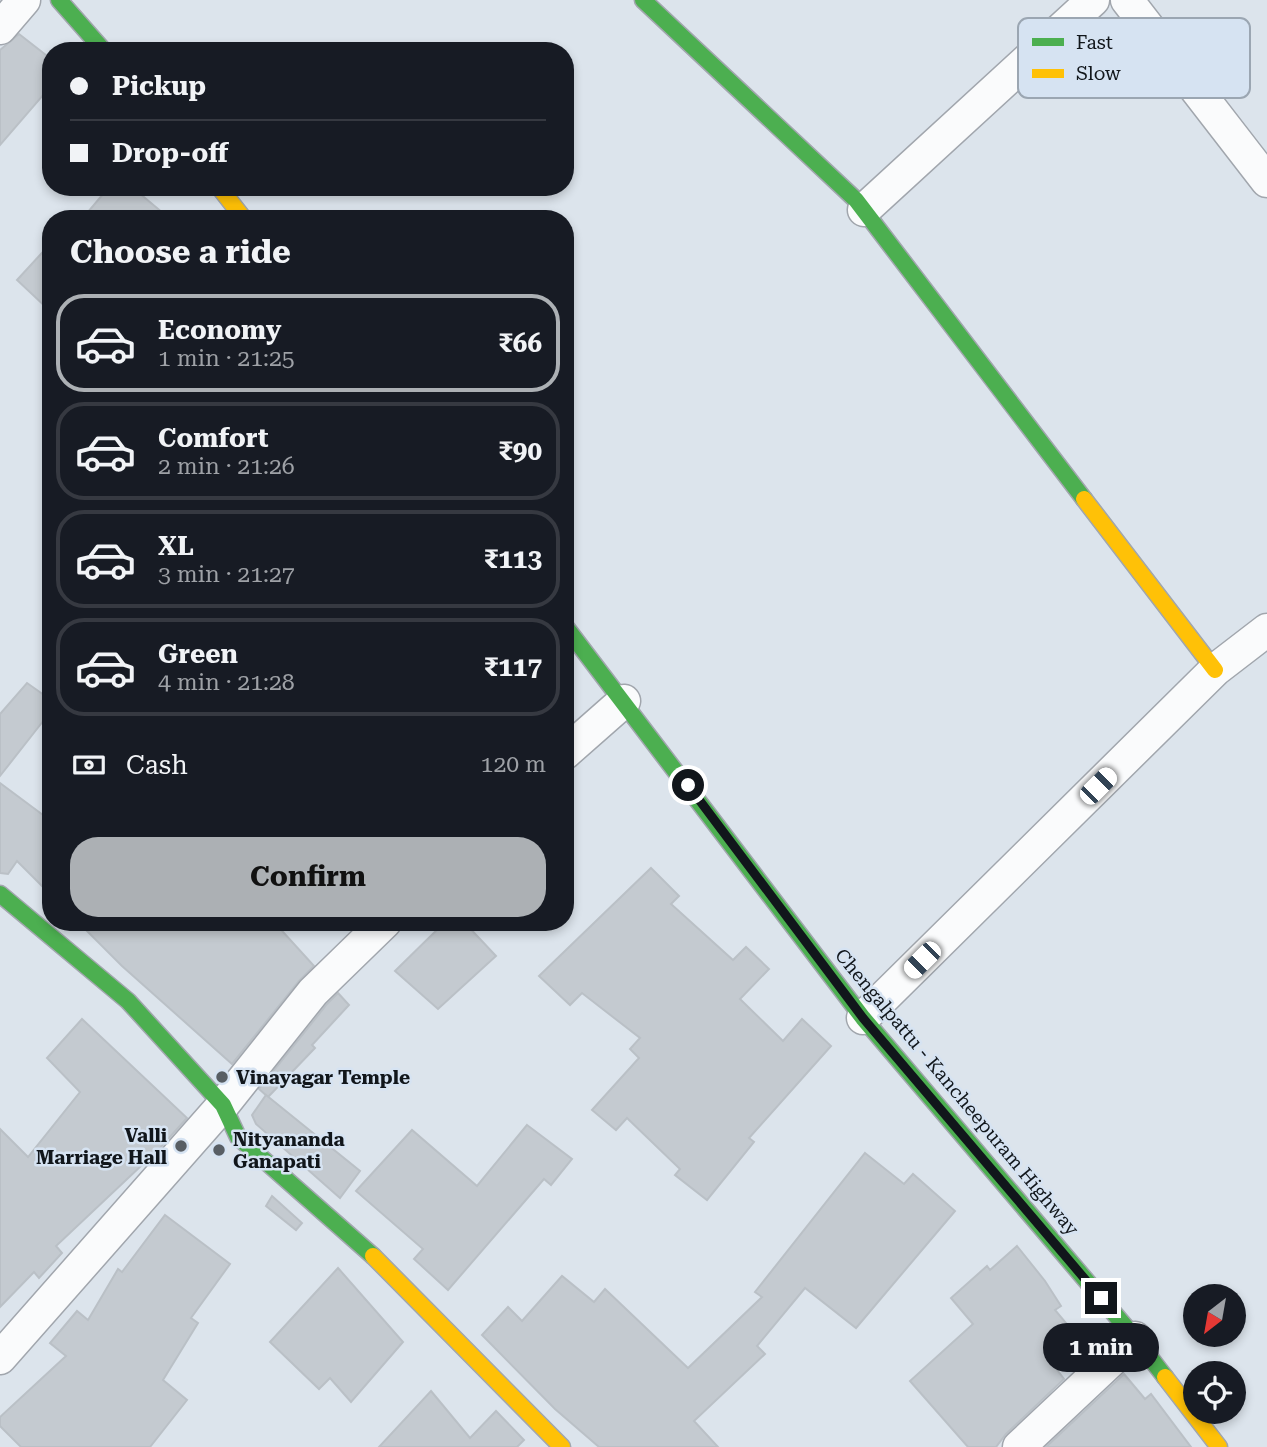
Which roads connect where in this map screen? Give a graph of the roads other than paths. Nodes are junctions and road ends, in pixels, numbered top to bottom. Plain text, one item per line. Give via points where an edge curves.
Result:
1 (24, 0) edge
2 (59, 0) edge
3 (643, 0) edge
4 (1093, 0) edge
5 (1127, 0) edge
6 (1073, 18) edge
7 (1141, 18) edge
8 (0, 28) edge
9 (96, 42) edge
10 (1018, 69) edge
11 (1203, 98) edge
12 (1267, 181) edge
13 (226, 196) edge
14 (237, 210) edge
15 (864, 210) junction
16 (1267, 630) edge
17 (574, 637) edge
18 (1215, 670) junction
19 (624, 701) junction
20 (574, 745) edge
21 (0, 894) edge
22 (42, 929) edge
23 (44, 931) edge
24 (376, 931) edge
25 (863, 1018) junction
26 (223, 1105) junction
27 (1136, 1338) junction
28 (0, 1358) edge
29 (562, 1447) edge
30 (1019, 1447) edge
31 (1219, 1447) edge

1 - 8 street
2 - 9 main road
3 - 15 main road
4 - 6 street
5 - 7 street
10 - 15 street
11 - 12 street
13 - 14 main road
15 - 18 main road
16 - 18 street
17 - 19 main road, Chengalpattu - Kancheepuram Highway
18 - 25 street
19 - 20 street
19 - 25 main road, Chengalpattu - Kancheepuram Highway
21 - 22 main road
23 - 26 main road via 128,1001
24 - 26 street via 313,992
25 - 27 main road, Chengalpattu - Kancheepuram Highway
26 - 28 street
26 - 29 main road via 238,1137 375,1258
27 - 30 street
27 - 31 main road, Chengalpattu - Kancheepuram Highway

